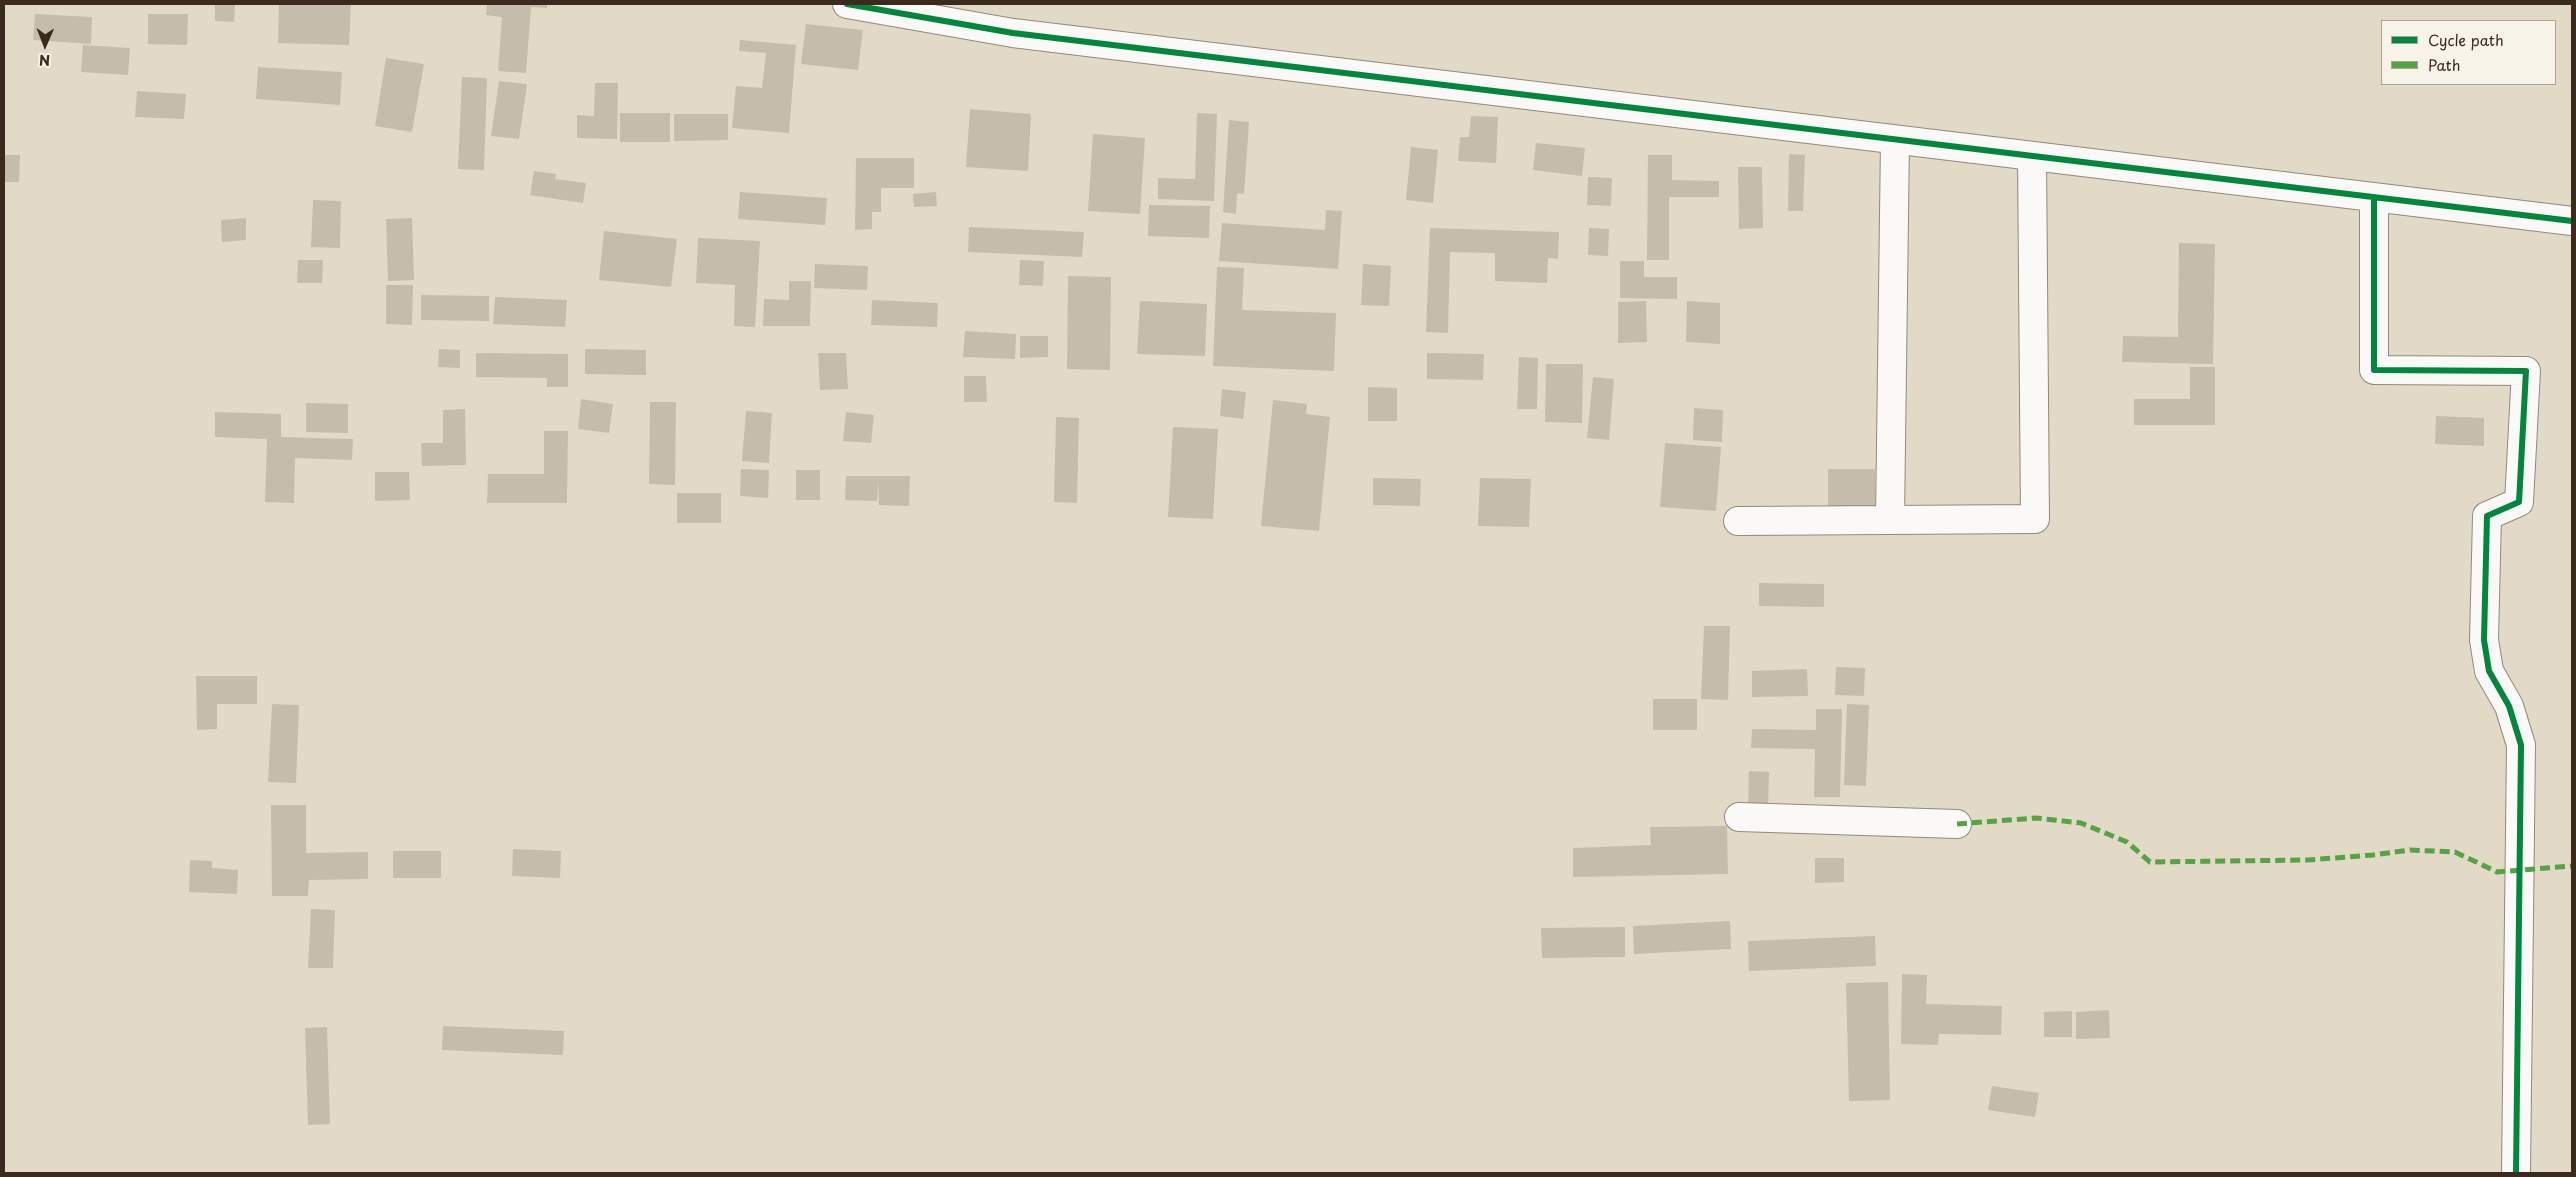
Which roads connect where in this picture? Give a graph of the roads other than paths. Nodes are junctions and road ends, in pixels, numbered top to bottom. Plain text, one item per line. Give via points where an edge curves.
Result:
1 (847, 4) edge
2 (1895, 140) junction
3 (2032, 156) junction
4 (2374, 197) junction
5 (2572, 221) edge
6 (1890, 520) junction
7 (1738, 521) dead end
8 (1739, 817) dead end
9 (1957, 824) dead end
10 (2516, 1173) edge

1 - 2 street via 1012,32
2 - 3 street
2 - 6 street
3 - 4 street
3 - 6 street via 2035,519
4 - 5 street
4 - 10 street via 2374,370 2526,371 2519,502 2487,516 2484,640 2489,671 2509,706 2521,745
6 - 7 street
8 - 9 street

